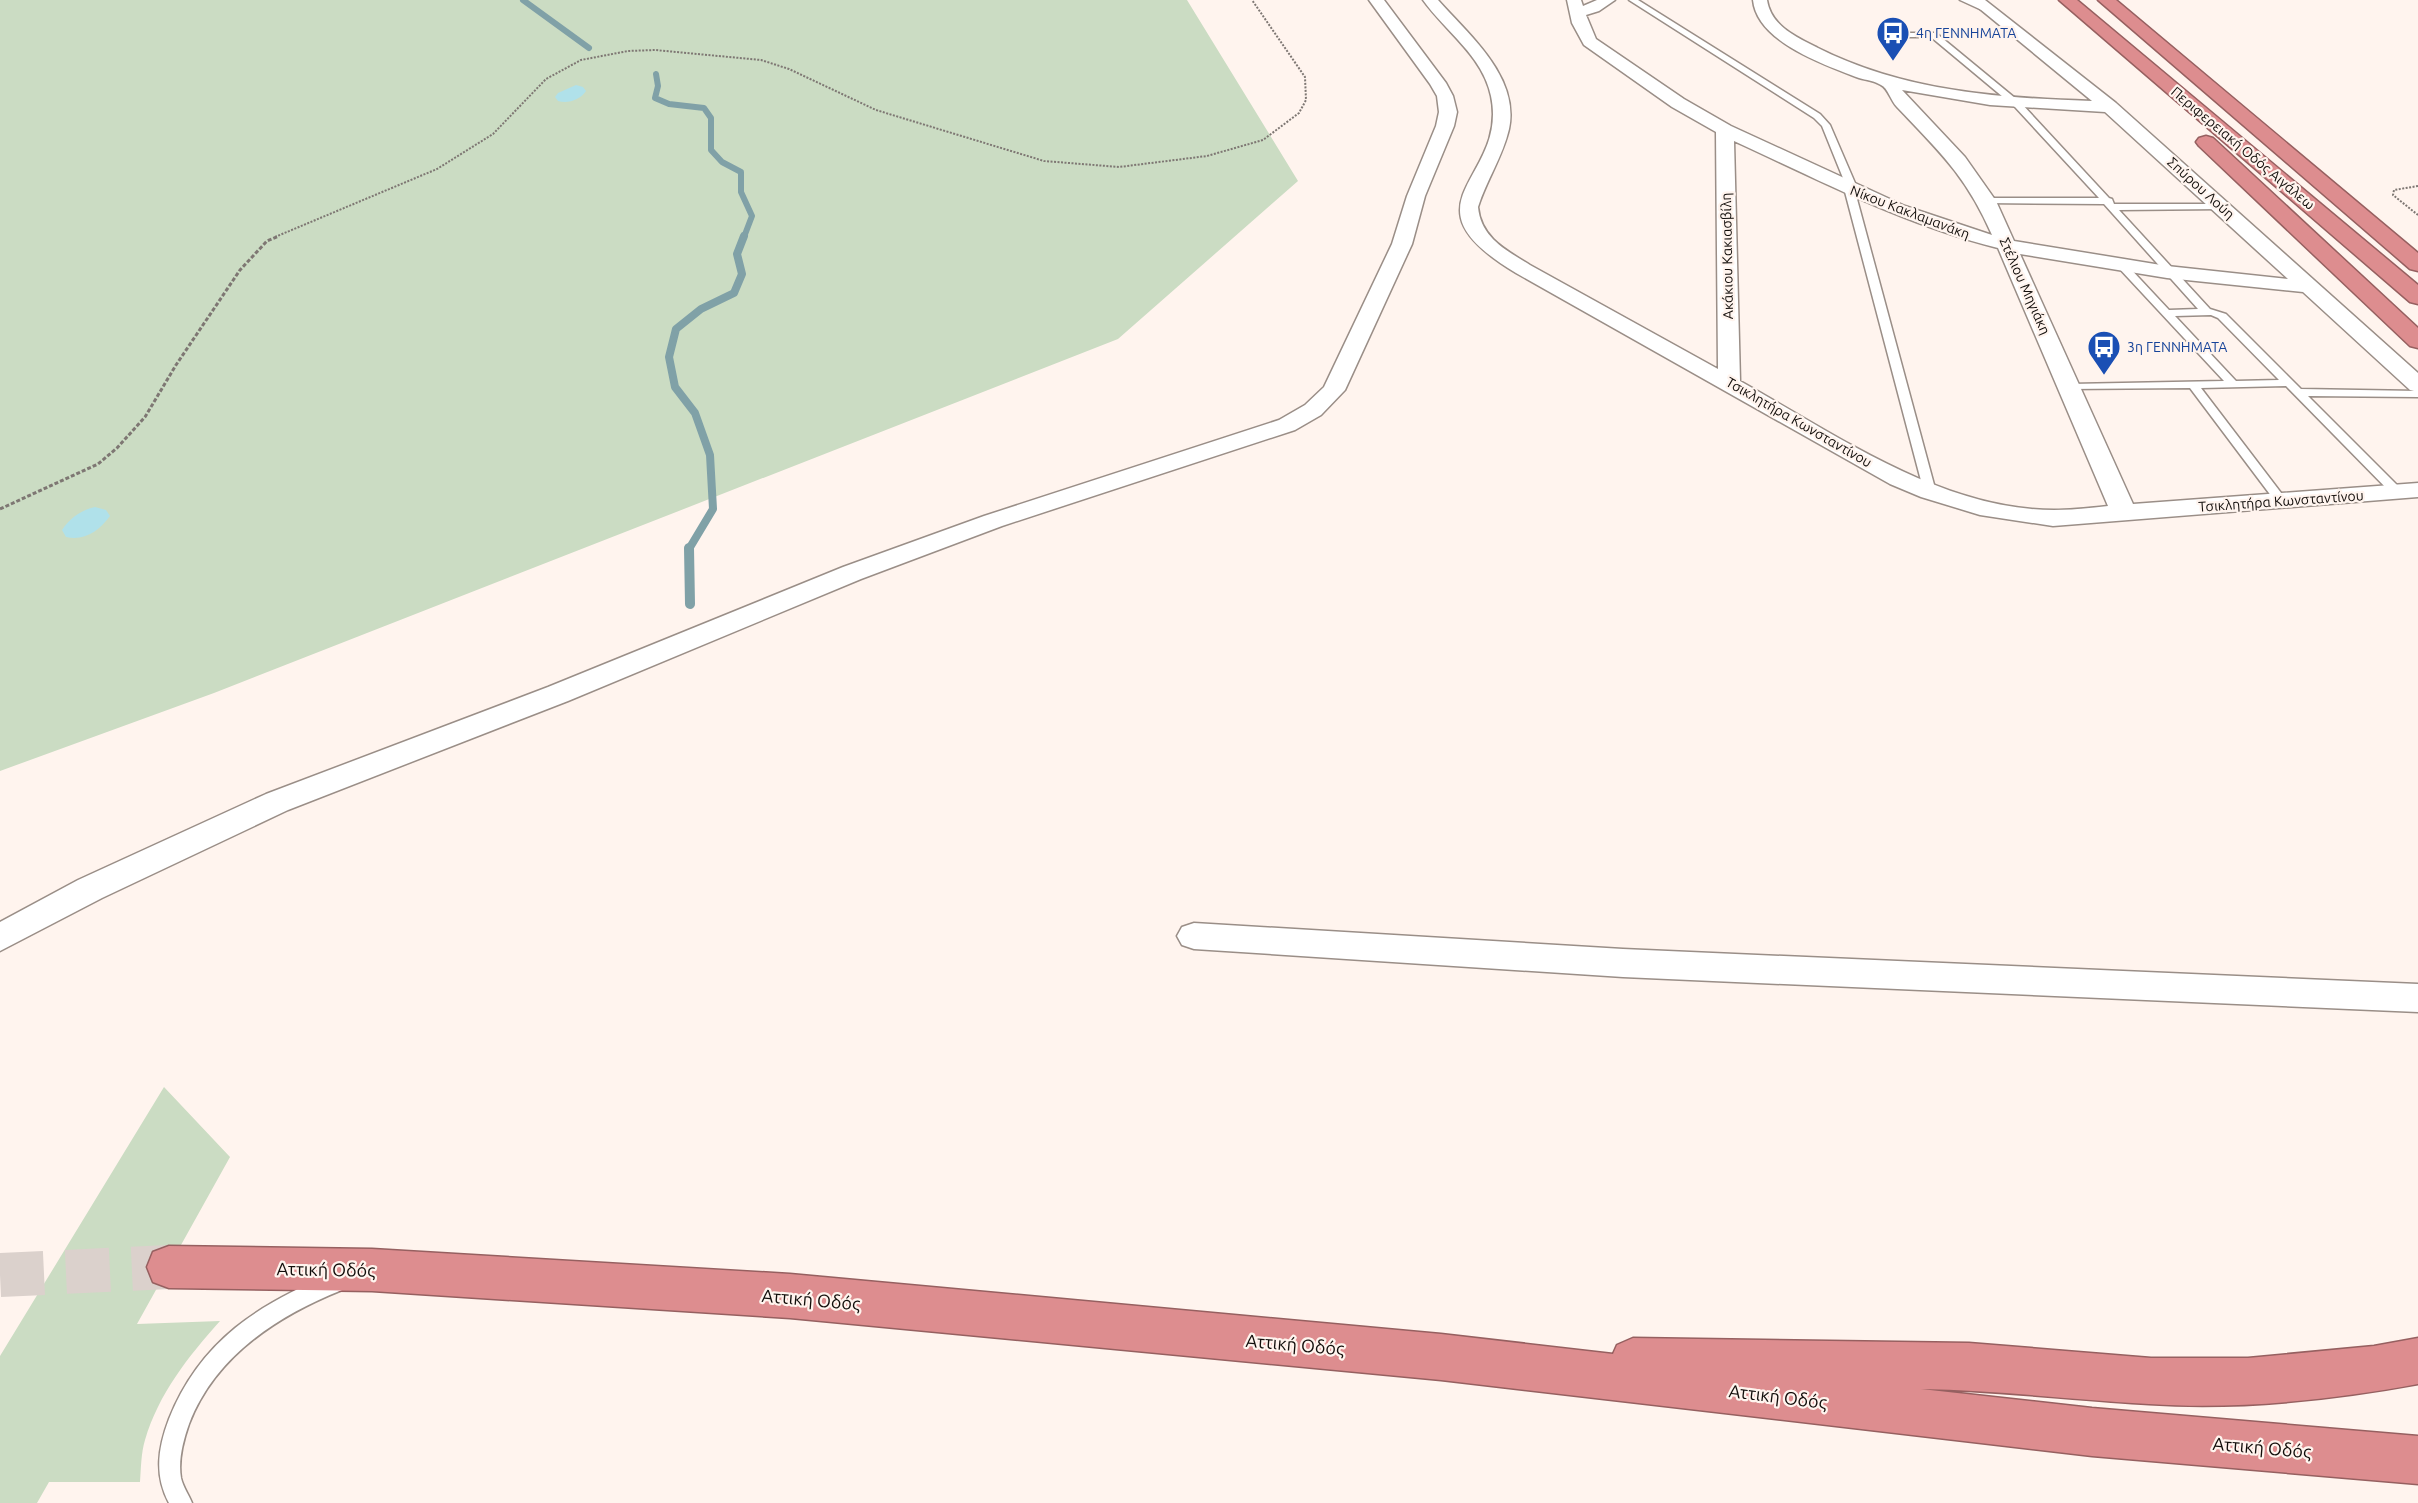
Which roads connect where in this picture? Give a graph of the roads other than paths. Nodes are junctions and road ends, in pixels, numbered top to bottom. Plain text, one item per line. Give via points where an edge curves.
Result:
1 (1376, 0) edge
2 (1430, 0) edge
3 (1608, 0) edge
4 (1633, 0) edge
5 (1760, 0) edge
6 (1964, 0) edge
7 (2067, 0) edge
8 (2106, 0) edge
9 (1981, 4) edge
10 (1575, 7) edge
11 (1886, 35) dead end
12 (2130, 52) junction
13 (1890, 84) junction
14 (2017, 104) junction
15 (2109, 107) junction
16 (1725, 130) junction
17 (1849, 188) junction
18 (1987, 201) junction
19 (2111, 204) junction
20 (2221, 206) junction
21 (2391, 242) junction
22 (2007, 245) junction
23 (2418, 257) edge
24 (2418, 264) edge
25 (2122, 266) junction
26 (2167, 273) junction
27 (2310, 287) junction
28 (2418, 297) edge
29 (2207, 312) junction
30 (2169, 313) junction
31 (2418, 341) edge
32 (1729, 382) junction
33 (2288, 383) junction
34 (2234, 384) junction
35 (2193, 385) junction
36 (2418, 385) edge
37 (2071, 387) junction
38 (2298, 392) junction
39 (2418, 393) edge
40 (2407, 491) edge
41 (1930, 492) junction
42 (2282, 501) junction
43 (2124, 513) junction
44 (1194, 936) dead end
45 (0, 938) edge
46 (2418, 998) edge
47 (169, 1267) tunnel mouth
48 (372, 1270) junction
49 (1441, 1358) junction
50 (2418, 1361) edge
51 (2418, 1460) edge
52 (182, 1503) edge

1 - 45 street via 1438,83 1448,112 1402,244 1334,390 1313,410 1287,425 993,521 852,573 558,694 277,802 129,870
2 - 32 street, Τσικλητήρα Κωνσταντίνου via 1480,60 1501,98 1500,127 1468,207 1468,216 1479,238 1532,274
3 - 10 street via 1594,8
4 - 17 lane via 1822,120
5 - 13 street via 1767,21 1787,38 1842,67
6 - 9 lane
7 - 12 highway, Περιφερειακή Οδός Αιγάλεω
8 - 21 highway, Περιφερειακή Οδός Αιγάλεω
9 - 15 street, Σπύρου Λούη
10 - 16 street, Νίκου Κακλαμανάκη via 1590,42
11 - 14 lane via 1933,35
12 - 28 highway, Περιφερειακή Οδός Αιγάλεω
12 - 31 highway via 2142,76 2220,157
13 - 14 street
13 - 18 street, Στέλιου Μηγιάκη via 1900,100 1959,161
14 - 15 street
14 - 19 lane
15 - 20 street, Σπύρου Λούη
16 - 17 street, Νίκου Κακλαμανάκη
16 - 32 street, Ακάκιου Κακιασβίλη
17 - 22 street, Νίκου Κακλαμανάκη via 1932,223
17 - 41 lane
18 - 19 lane
18 - 22 street, Στέλιου Μηγιάκη
19 - 20 lane
19 - 26 lane
20 - 27 street, Σπύρου Λούη
21 - 23 highway
21 - 24 highway, Περιφερειακή Οδός Αιγάλεω
22 - 25 street, Νίκου Κακλαμανάκη
22 - 37 street, Στέλιου Μηγιάκη
25 - 26 street, Νίκου Κακλαμανάκη
25 - 30 lane
26 - 27 street, Νίκου Κακλαμανάκη
26 - 29 lane
27 - 36 street, Σπύρου Λούη
29 - 30 lane
29 - 33 lane via 2222,316
30 - 34 lane
32 - 41 street, Τσικλητήρα Κωνσταντίνου
33 - 34 lane
33 - 38 lane
34 - 35 lane
35 - 37 lane
35 - 42 lane
37 - 43 street, Στέλιου Μηγιάκη
38 - 39 lane
38 - 40 lane
40 - 42 street, Τσικλητήρα Κωνσταντίνου
41 - 43 street, Τσικλητήρα Κωνσταντίνου via 2022,516
42 - 43 street, Τσικλητήρα Κωνσταντίνου
44 - 46 street via 1623,963
47 - 48 highway, Αττική Οδός
48 - 49 highway, Αττική Οδός via 790,1296
48 - 52 lane via 327,1286 259,1320 226,1347 200,1379 180,1414 170,1449 171,1482
49 - 50 highway via 1969,1366 2151,1381 2248,1381
49 - 51 highway, Αττική Οδός via 2092,1432

